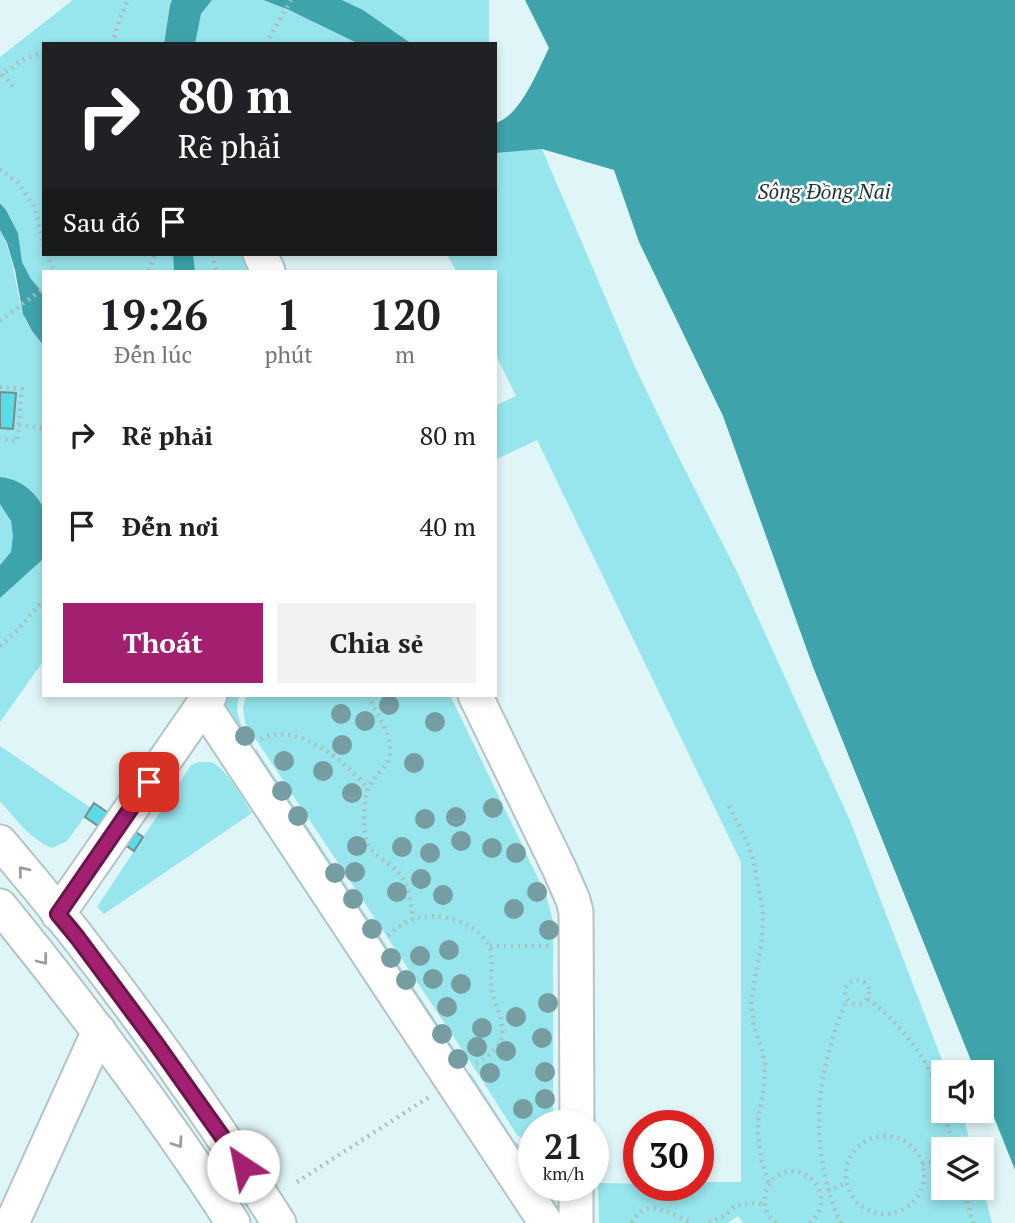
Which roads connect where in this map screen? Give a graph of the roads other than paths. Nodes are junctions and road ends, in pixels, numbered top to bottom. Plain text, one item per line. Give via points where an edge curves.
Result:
1 (476, 697) edge
2 (207, 700) edge
3 (0, 842) edge
4 (0, 906) edge
5 (58, 914) junction
6 (99, 1031) junction
7 (577, 1110) edge
8 (500, 1154) junction
9 (518, 1166) edge
10 (576, 1201) edge
11 (12, 1223) edge
12 (233, 1223) edge
13 (279, 1223) edge
14 (546, 1223) edge
15 (576, 1223) edge

1 - 7 street via 576,912
2 - 5 street
2 - 8 street
5 -> 3 street
4 -> 6 street
5 - 13 street via 231,1147
6 - 11 street
6 -> 12 street
8 - 9 street
8 - 14 street
10 - 15 street

